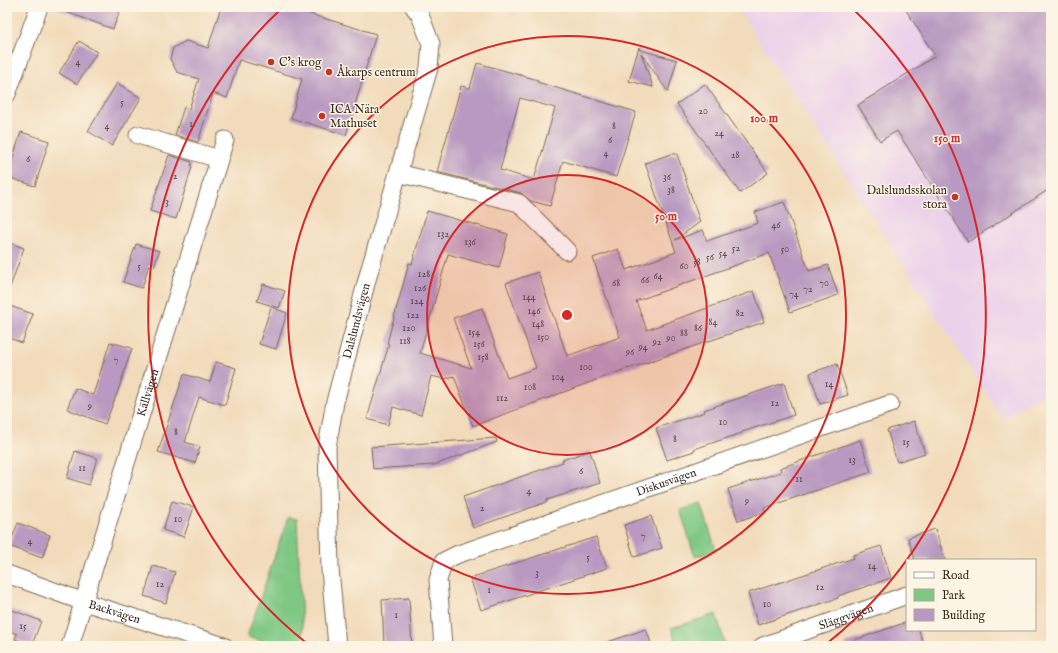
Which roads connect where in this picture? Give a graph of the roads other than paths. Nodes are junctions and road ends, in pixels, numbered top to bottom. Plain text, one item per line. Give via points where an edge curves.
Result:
1 (39, 7) edge
2 (414, 7) edge
3 (7, 94) edge
4 (138, 135) dead end
5 (225, 140) dead end
6 (219, 159) junction
7 (398, 173) junction
8 (567, 251) dead end
9 (890, 404) dead end
10 (7, 574) edge
11 (906, 595) edge
12 (84, 602) junction
13 (70, 646) edge
14 (224, 646) edge
15 (337, 646) edge
16 (443, 646) edge
17 (763, 646) edge

1 - 3 street
2 - 7 street, Dalslundsvägen via 420,15 431,44 429,68
4 - 6 street
5 - 6 street, Källvägen
6 - 12 street, Källvägen
7 - 8 street via 519,203
7 - 15 street, Dalslundsvägen via 334,402 327,447 330,569
9 - 16 street, Diskusvägen via 456,554 444,561 438,580
10 - 12 street, Backvägen
11 - 17 street, Släggvägen
12 - 13 street, Källvägen
12 - 14 street, Backvägen

